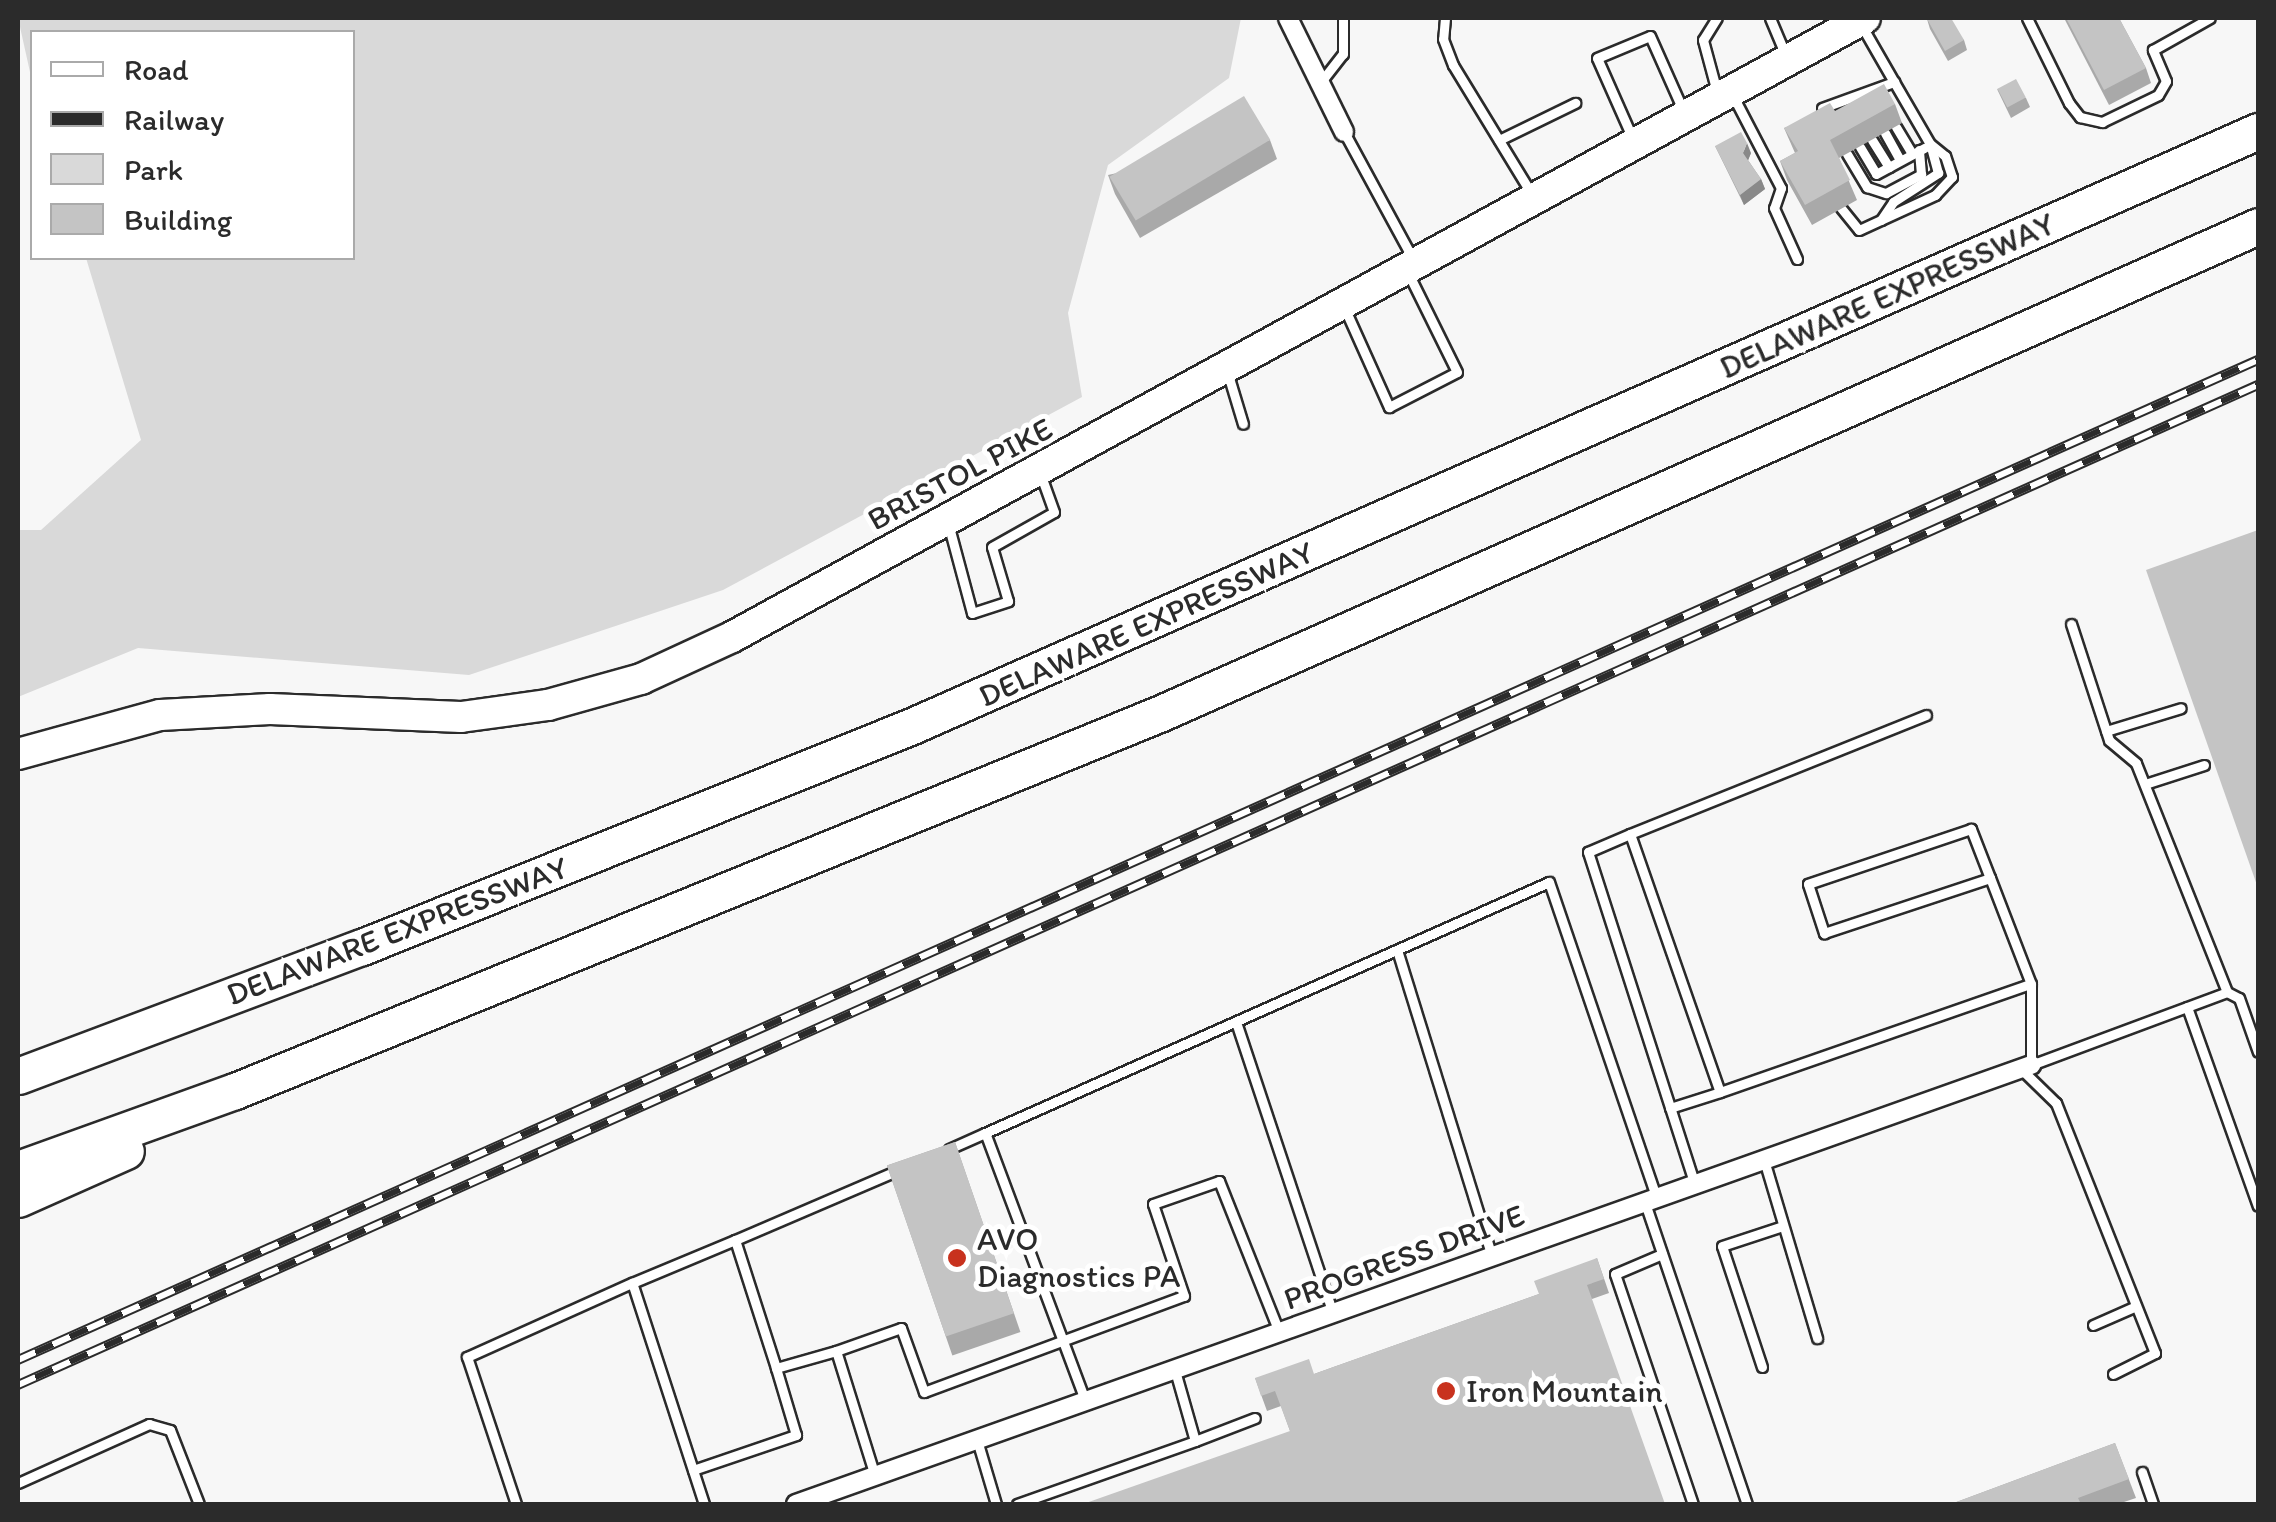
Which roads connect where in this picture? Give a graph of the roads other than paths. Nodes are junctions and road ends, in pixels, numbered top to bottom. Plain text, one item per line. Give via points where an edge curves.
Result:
1 (1288, 18) edge
2 (1343, 18) edge
3 (1445, 18) edge
4 (1717, 18) edge
5 (1770, 18) edge
6 (2027, 18) edge
7 (2210, 18) edge
8 (1862, 19) edge
9 (1788, 60) junction
10 (1894, 82) junction
11 (1318, 86) junction
12 (1877, 88) junction
13 (1726, 94) junction
14 (1847, 98) junction
15 (1834, 102) junction
16 (1575, 103) dead end
17 (1886, 106) edge
18 (1854, 109) edge
19 (1819, 110) junction
20 (1842, 114) edge
21 (1686, 116) junction
22 (1806, 116) edge
23 (1829, 126) edge
24 (1896, 126) edge
25 (2258, 130) edge
26 (1344, 132) joint
27 (1885, 133) edge
28 (1499, 140) junction
29 (1872, 140) edge
30 (1636, 144) junction
31 (1930, 144) junction
32 (1860, 146) edge
33 (1916, 152) junction
34 (1847, 154) edge
35 (1900, 160) junction
36 (1889, 167) junction
37 (1535, 199) junction
38 (1841, 208) edge
39 (1880, 221) junction
40 (2258, 226) edge
41 (1797, 259) dead end
42 (1411, 267) junction
43 (1343, 304) junction
44 (1227, 368) junction
45 (1243, 424) dead end
46 (1039, 471) junction
47 (947, 521) junction
48 (2071, 624) dead end
49 (2181, 708) dead end
50 (1926, 715) dead end
51 (2106, 731) junction
52 (18, 754) edge
53 (2204, 764) edge
54 (2145, 784) junction
55 (1630, 834) junction
56 (1990, 878) junction
57 (1397, 950) junction
58 (2031, 984) junction
59 (2227, 992) junction
60 (187, 1008) junction
61 (2187, 1008) junction
62 (1236, 1022) junction
63 (2258, 1052) edge
64 (18, 1054) edge
65 (2026, 1067) junction
66 (18, 1076) edge
67 (235, 1090) junction
68 (1720, 1092) junction
69 (1670, 1108) junction
70 (985, 1133) junction
71 (932, 1156) edge
72 (1764, 1160) junction
73 (914, 1164) edge
74 (18, 1169) edge
75 (1695, 1186) junction
76 (18, 1199) edge
77 (1651, 1201) junction
78 (2258, 1206) edge
79 (1783, 1226) junction
80 (735, 1240) junction
81 (1662, 1254) junction
82 (1492, 1257) junction
83 (632, 1283) junction
84 (2136, 1306) junction
85 (1333, 1313) junction
86 (2093, 1325) dead end
87 (1279, 1333) junction
88 (1816, 1338) dead end
89 (1063, 1342) junction
90 (836, 1351) junction
91 (776, 1368) junction
92 (1762, 1368) dead end
93 (1174, 1371) junction
94 (2113, 1374) dead end
95 (1086, 1402) junction
96 (1255, 1418) dead end
97 (977, 1440) junction
98 (1195, 1441) junction
99 (693, 1470) junction
100 (2142, 1472) dead end
101 (875, 1476) junction
102 (18, 1483) edge
103 (996, 1502) edge
104 (200, 1504) edge
105 (516, 1504) edge
106 (704, 1504) edge
107 (796, 1504) edge
108 (984, 1504) edge
109 (1018, 1504) edge
110 (1693, 1504) edge
111 (1748, 1504) edge
112 (2153, 1504) edge

1 - 11 street
2 - 11 lane via 1343,54
3 - 28 lane via 1443,40 1454,65
4 - 13 lane via 1702,40 1702,56
5 - 9 lane
6 - 7 lane via 2069,103 2080,117 2102,122 2158,95 2166,81 2154,50
8 - 9 main road, BRISTOL PIKE
8 - 10 lane
9 - 13 main road, BRISTOL PIKE
10 - 12 lane
10 - 31 lane
11 - 26 street
12 - 14 lane via 1866,99
12 - 17 lane
13 - 21 main road, BRISTOL PIKE
13 - 41 lane via 1781,188 1774,208
14 - 15 lane
14 - 18 lane
15 - 19 lane
15 - 20 lane
16 - 28 lane
19 - 22 lane
19 - 23 lane
21 - 30 main road, BRISTOL PIKE
21 - 30 lane via 1650,36 1598,58
24 - 33 lane
25 - 60 highway, DELAWARE EXPRESSWAY via 948,710 376,941
26 - 42 lane
27 - 35 lane
28 - 37 lane
29 - 36 lane
30 - 37 main road, BRISTOL PIKE
31 - 33 lane
31 - 39 lane via 1938,173 1892,202
31 - 39 lane via 1950,166 1947,186
32 - 36 lane via 1876,174
33 - 34 lane via 1920,174 1886,193 1867,187
33 - 35 lane
35 - 36 lane
37 - 42 main road, BRISTOL PIKE
38 - 39 lane via 1854,228
40 - 67 highway via 1159,714
42 - 43 main road, BRISTOL PIKE
42 - 43 lane via 1457,372 1389,407
43 - 44 main road, BRISTOL PIKE
44 - 45 lane
44 - 46 main road, BRISTOL PIKE
46 - 47 main road, BRISTOL PIKE
46 - 47 lane via 1054,512 992,547 1008,600 972,613
47 - 52 main road, BRISTOL PIKE via 686,660 577,698 461,717 195,711 92,729
48 - 51 lane
49 - 51 lane
50 - 55 lane
51 - 54 lane via 2136,763
53 - 54 lane
54 - 59 lane
55 - 68 lane
55 - 69 lane via 1588,852
56 - 56 lane via 1971,829 1808,884 1824,933
56 - 58 lane
57 - 62 lane
57 - 77 lane via 1550,882
57 - 82 lane
58 - 65 lane
58 - 68 lane
59 - 61 lane
59 - 63 lane via 2239,998
60 - 64 highway
60 - 66 highway, DELAWARE EXPRESSWAY
61 - 65 lane
61 - 78 lane
62 - 70 lane
62 - 85 lane
65 - 72 street, PROGRESS DRIVE
65 - 84 lane via 2056,1103
67 - 74 highway
67 - 76 highway via 110,1159
68 - 69 lane
69 - 75 lane
70 - 71 lane
70 - 89 lane
72 - 75 street, PROGRESS DRIVE
72 - 79 lane
73 - 80 lane
75 - 77 street, PROGRESS DRIVE
77 - 81 lane
77 - 82 street, PROGRESS DRIVE
79 - 88 lane
79 - 92 lane via 1722,1246
80 - 83 lane
80 - 91 lane
81 - 110 lane via 1615,1274
81 - 111 lane
82 - 85 street, PROGRESS DRIVE
83 - 99 lane
83 - 105 lane via 467,1357
84 - 86 lane
84 - 94 lane via 2155,1353
85 - 87 street, PROGRESS DRIVE
87 - 89 lane via 1219,1181 1153,1204 1184,1296
87 - 93 street, PROGRESS DRIVE
89 - 90 lane via 924,1392 902,1328
89 - 95 lane
90 - 91 lane
90 - 101 lane
91 - 99 lane via 796,1435
93 - 95 street, PROGRESS DRIVE
93 - 98 lane
95 - 97 street, PROGRESS DRIVE
96 - 98 lane
97 - 101 street, PROGRESS DRIVE
97 - 103 lane
98 - 109 lane
99 - 106 lane
100 - 112 lane
101 - 107 street, PROGRESS DRIVE
102 - 104 lane via 150,1424 170,1430
103 - 108 lane

